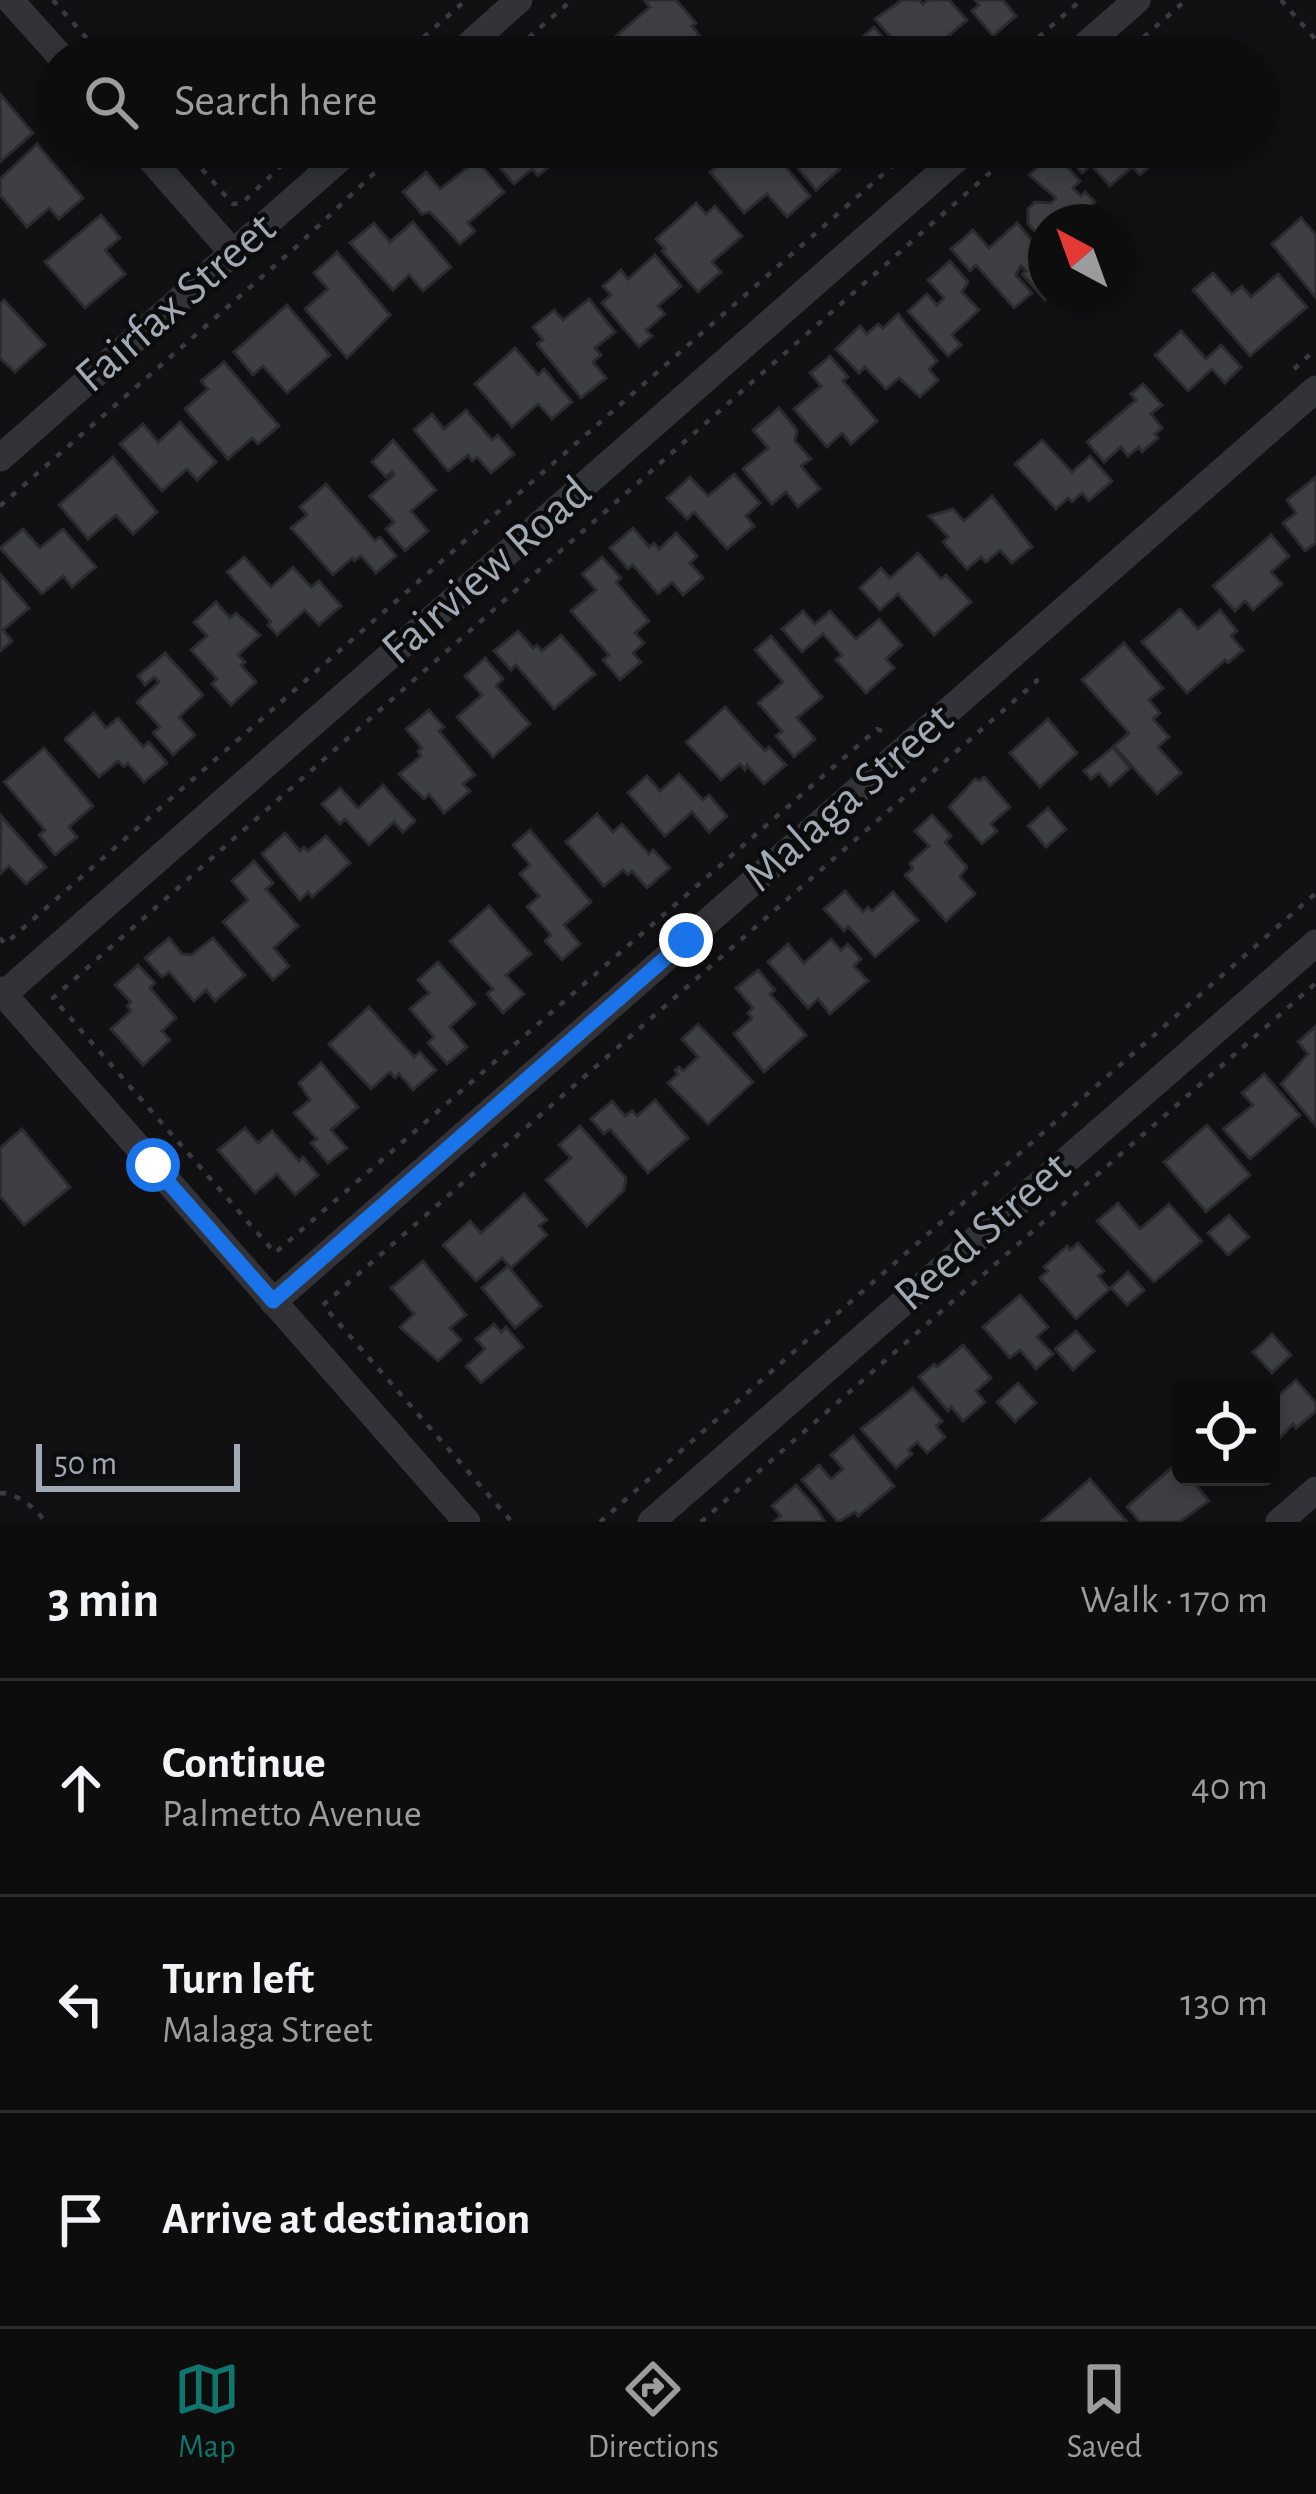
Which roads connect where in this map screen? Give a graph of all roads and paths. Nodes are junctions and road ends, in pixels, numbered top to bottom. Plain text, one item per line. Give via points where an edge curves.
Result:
1 (10, 0) edge
2 (53, 0) edge
3 (466, 0) edge
4 (519, 0) edge
5 (572, 0) edge
6 (1081, 0) edge
7 (1137, 0) edge
8 (1186, 0) edge
9 (1281, 0) edge
10 (42, 36) edge
11 (85, 36) edge
12 (425, 36) edge
13 (479, 36) edge
14 (530, 36) edge
15 (1040, 36) edge
16 (1096, 36) edge
17 (1145, 36) edge
18 (1316, 40) edge
19 (158, 168) edge
20 (201, 168) edge
21 (279, 168) edge
22 (328, 168) edge
23 (380, 168) edge
24 (890, 168) edge
25 (946, 168) edge
26 (995, 168) edge
27 (233, 253) junction
28 (1316, 349) edge
29 (1280, 381) dead end
30 (1316, 388) edge
31 (0, 458) edge
32 (0, 506) edge
33 (1048, 658) dead end
34 (887, 733) dead end
35 (1316, 893) edge
36 (0, 938) edge
37 (1316, 943) edge
38 (1316, 983) edge
39 (2, 992) edge
40 (273, 1301) junction
41 (323, 1305) dead end
42 (329, 1312) dead end
43 (1316, 1490) edge
44 (0, 1492) edge
45 (45, 1522) edge
46 (467, 1522) edge
47 (512, 1522) edge
48 (599, 1522) edge
49 (651, 1522) edge
50 (701, 1522) edge
51 (1279, 1522) edge

1 - 10 street
2 - 11 path
3 - 12 path
4 - 13 street
5 - 14 path
6 - 15 path
7 - 16 street
8 - 17 path
9 - 18 path
19 - 27 street
20 - 21 path via 233,204
22 - 27 street, Fairfax Street
23 - 32 path
24 - 36 path via 5,944
25 - 39 street, Fairview Road
26 - 34 path via 53,998 275,1253 877,729
27 - 31 street, Fairfax Street
28 - 29 path
30 - 40 street, Malaga Street
33 - 41 path via 1031,674 1037,681
35 - 48 path
37 - 49 street, Reed Street
38 - 50 path
39 - 40 street
40 - 46 street
42 - 47 path
43 - 51 street
44 - 45 path

